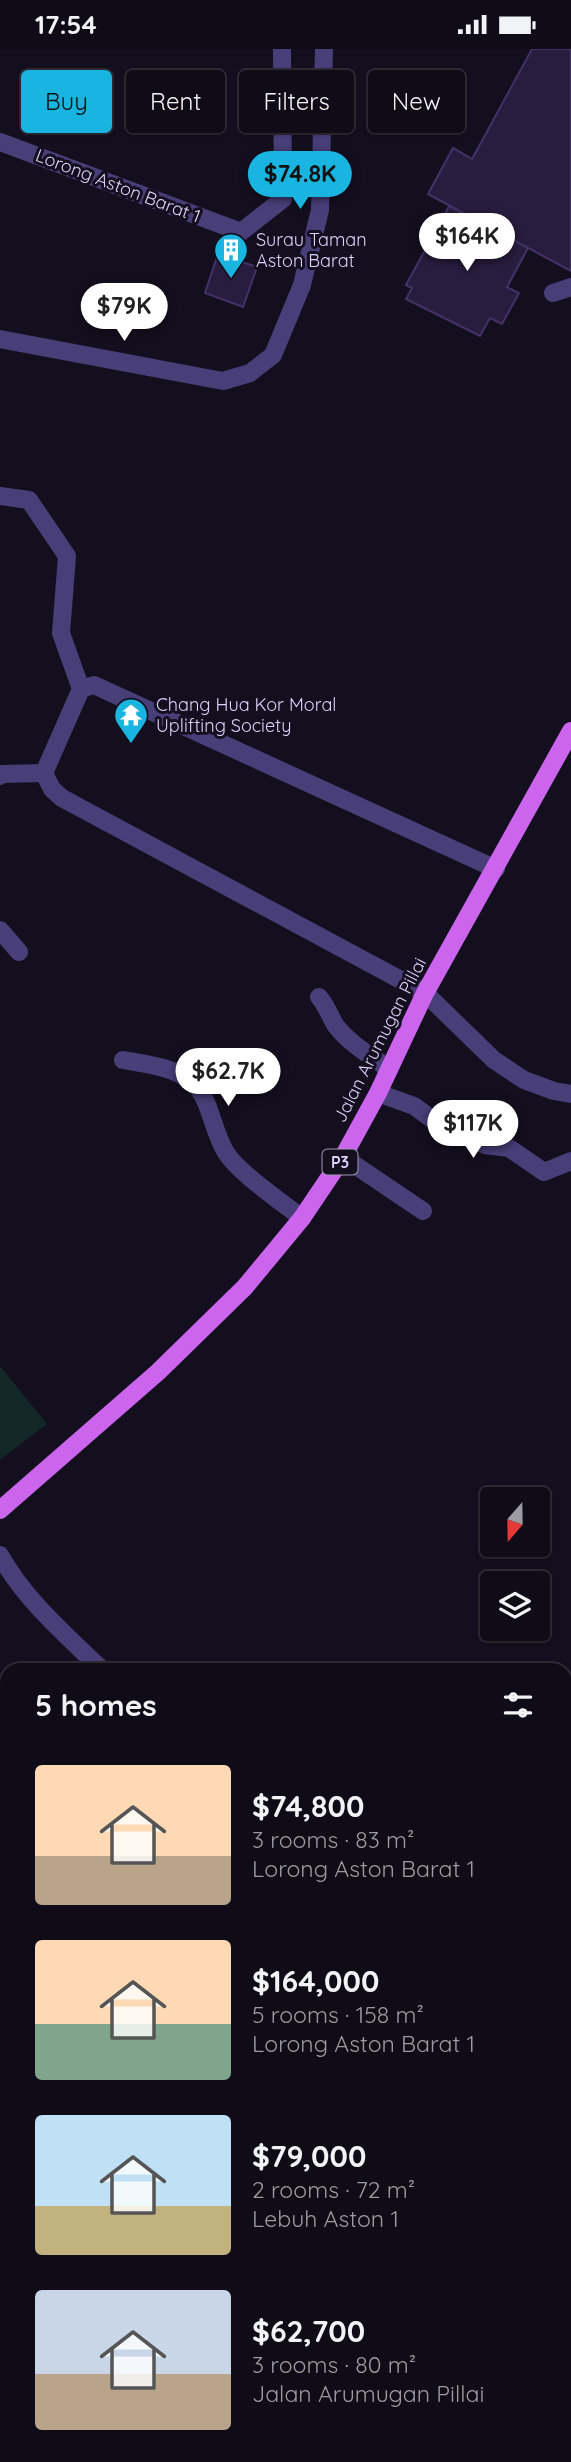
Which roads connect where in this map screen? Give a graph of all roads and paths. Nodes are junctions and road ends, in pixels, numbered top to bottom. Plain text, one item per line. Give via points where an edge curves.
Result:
1 (282, 49) edge
2 (324, 49) edge
3 (0, 142) edge
4 (571, 287) edge
5 (553, 293) dead end
6 (0, 339) edge
7 (0, 496) edge
8 (82, 689) junction
9 (571, 731) edge
10 (44, 773) junction
11 (0, 776) edge
12 (496, 869) junction
13 (0, 930) edge
14 (19, 952) dead end
15 (425, 993) junction
16 (319, 997) dead end
17 (123, 1059) dead end
18 (389, 1069) junction
19 (378, 1093) junction
20 (571, 1094) edge
21 (343, 1157) junction
22 (571, 1161) edge
23 (423, 1211) dead end
24 (302, 1218) junction
25 (0, 1510) edge
26 (0, 1555) edge
27 (95, 1663) edge

1 - 3 street, Lorong Aston Barat 1 via 283,199 241,232
2 - 6 street via 320,210 302,285 273,355 250,373 223,381
4 - 5 street
7 - 8 street via 29,500 67,556 61,633
8 - 10 street
8 - 12 street via 101,688
9 - 12 main road, Jalan Arumugan Pillai / P3
10 - 11 street
10 - 15 street via 62,798
12 - 15 main road, Jalan Arumugan Pillai / P3
13 - 14 street
15 - 18 main road, Jalan Arumugan Pillai / P3
15 - 20 street via 494,1060 524,1080
16 - 18 street via 336,1026
17 - 24 street via 167,1068 194,1081 225,1153
18 - 19 main road, Jalan Arumugan Pillai / P3
19 - 21 main road, Jalan Arumugan Pillai / P3
19 - 22 street via 414,1106 444,1128 485,1145 509,1148 544,1172
21 - 23 street
21 - 24 main road, Jalan Arumugan Pillai / P3
24 - 25 main road, Jalan Arumugan Pillai / P3 via 245,1287 158,1372
26 - 27 street via 48,1619

